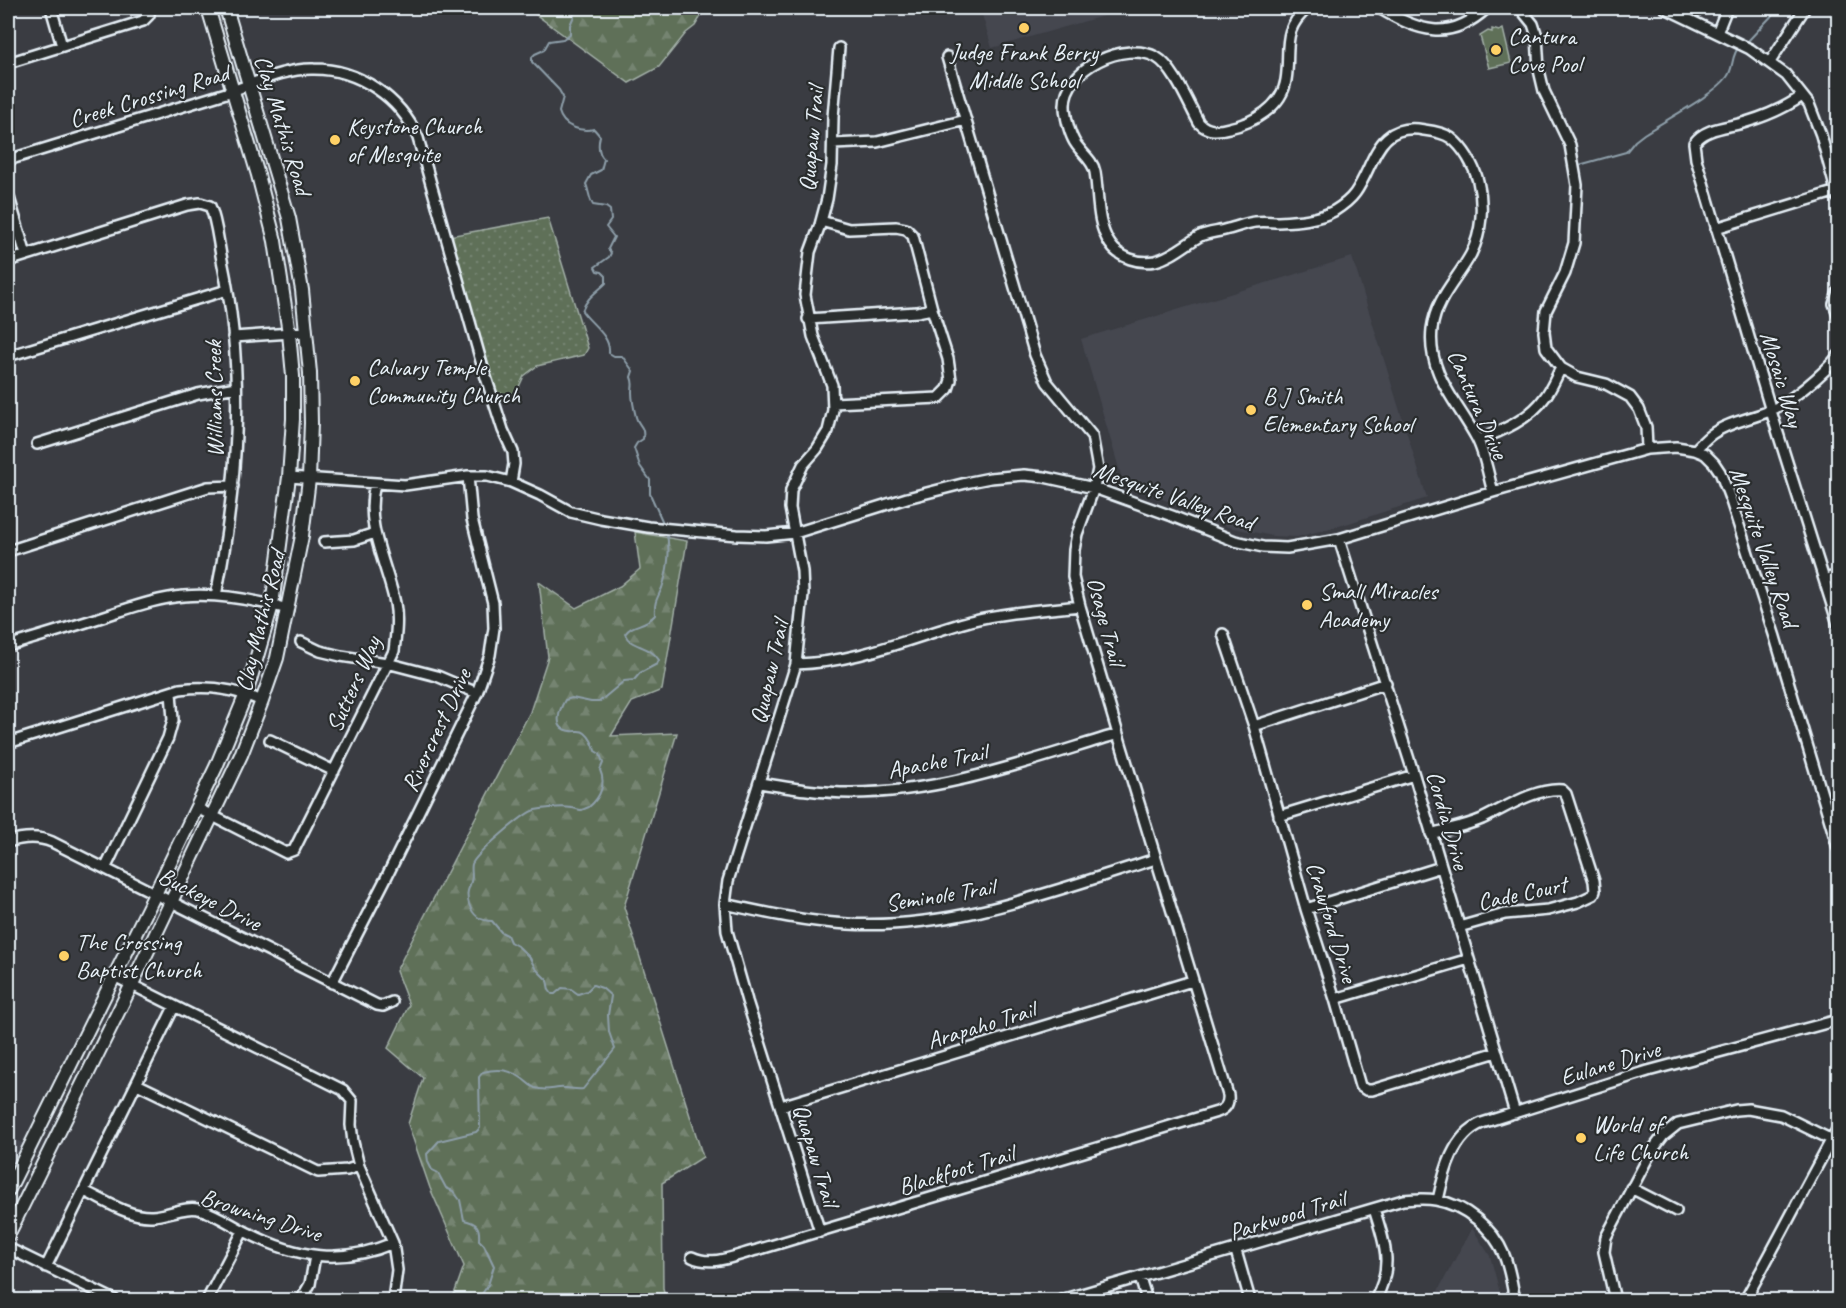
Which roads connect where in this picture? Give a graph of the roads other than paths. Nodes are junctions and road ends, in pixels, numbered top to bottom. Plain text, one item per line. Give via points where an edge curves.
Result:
1 (51, 8) edge
2 (208, 8) edge
3 (226, 8) edge
4 (1308, 8) edge
5 (1379, 8) edge
6 (1487, 8) edge
7 (1520, 8) edge
8 (1665, 8) edge
9 (1727, 8) edge
10 (1805, 8) edge
11 (150, 11) edge
12 (1717, 33) junction
13 (62, 46) junction
14 (839, 48) dead end
15 (947, 57) dead end
16 (1770, 62) junction
17 (8, 63) edge
18 (249, 85) junction
19 (232, 91) junction
20 (1802, 96) junction
21 (966, 120) junction
22 (833, 144) junction
23 (8, 160) edge
24 (8, 194) edge
25 (1838, 194) edge
26 (821, 221) junction
27 (1716, 228) junction
28 (26, 255) junction
29 (8, 261) edge
30 (227, 290) junction
31 (1839, 292) edge
32 (932, 309) junction
33 (1839, 314) edge
34 (808, 319) junction
35 (306, 332) junction
36 (289, 333) junction
37 (233, 338) junction
38 (8, 356) edge
39 (1839, 356) edge
40 (1561, 368) junction
41 (237, 387) junction
42 (833, 403) junction
43 (1771, 411) junction
44 (1478, 440) junction
45 (37, 444) dead end
46 (1647, 449) junction
47 (1695, 450) junction
48 (468, 476) junction
49 (289, 477) junction
50 (309, 479) junction
51 (511, 482) junction
52 (375, 484) junction
53 (233, 486) junction
54 (1094, 488) junction
55 (1493, 492) junction
56 (375, 533) junction
57 (795, 533) junction
58 (1339, 539) junction
59 (324, 542) dead end
60 (8, 551) edge
61 (1839, 574) edge
62 (1825, 580) junction
63 (216, 596) junction
64 (272, 605) junction
65 (1080, 606) junction
66 (288, 609) junction
67 (1839, 624) edge
68 (1223, 634) dead end
69 (301, 642) dead end
70 (8, 646) edge
71 (387, 663) junction
72 (796, 664) junction
73 (1386, 683) junction
74 (171, 692) junction
75 (477, 693) junction
76 (246, 694) junction
77 (262, 701) junction
78 (1254, 726) junction
79 (1118, 734) junction
80 (270, 740) dead end
81 (8, 743) edge
82 (334, 771) junction
83 (1414, 775) junction
84 (760, 783) junction
85 (197, 808) junction
86 (1279, 816) junction
87 (212, 817) junction
88 (1431, 834) junction
89 (8, 842) edge
90 (1839, 848) edge
91 (1156, 859) junction
92 (106, 867) junction
93 (1441, 867) junction
94 (155, 894) junction
95 (171, 903) junction
96 (725, 904) junction
97 (1306, 909) junction
98 (1459, 927) junction
99 (1469, 959) junction
100 (114, 976) junction
101 (1192, 981) junction
102 (332, 983) junction
103 (131, 986) junction
104 (1335, 999) junction
105 (392, 1002) dead end
106 (174, 1007) junction
107 (1839, 1020) edge
108 (1497, 1052) junction
109 (137, 1084) junction
110 (1227, 1104) joint
111 (781, 1106) junction
112 (1515, 1113) junction
113 (1839, 1128) edge
114 (1832, 1140) junction
115 (26, 1154) junction
116 (43, 1162) junction
117 (359, 1166) junction
118 (1631, 1188) junction
119 (8, 1191) edge
120 (84, 1191) junction
121 (1438, 1200) junction
122 (1374, 1209) junction
123 (1676, 1211) dead end
124 (243, 1231) junction
125 (820, 1232) junction
126 (8, 1235) edge
127 (393, 1243) junction
128 (8, 1248) edge
129 (1236, 1251) junction
130 (315, 1256) junction
131 (692, 1257) dead end
132 (46, 1267) junction
133 (1140, 1278) junction
134 (115, 1300) edge
135 (207, 1300) edge
136 (301, 1300) edge
137 (393, 1300) edge
138 (1061, 1300) edge
139 (1147, 1300) edge
140 (1250, 1300) edge
141 (1375, 1300) edge
142 (1515, 1300) edge
143 (1615, 1300) edge
144 (1745, 1300) edge

1 - 13 street
2 - 19 main road, Clay Mathis Road
3 - 18 main road, Clay Mathis Road
4 - 44 street, Cantura Drive via 1288,37 1282,92 1264,114 1238,127 1206,129 1166,65 1143,52 1108,58 1075,76 1066,91 1065,108 1072,139 1094,168 1102,231 1121,255 1136,261 1155,261 1203,235 1257,221 1320,217 1346,203 1355,193 1379,146 1390,136 1404,129 1419,129 1450,138 1472,165 1477,178 1481,219 1471,253 1440,301 1431,344 1443,386
5 - 6 street via 1403,22 1437,30 1453,29
7 - 40 street via 1537,36 1544,91 1570,146 1577,185 1574,243 1565,273 1546,311 1544,332 1546,348
8 - 12 street
9 - 12 street
10 - 16 street
11 - 13 street via 147,19
12 - 16 street
13 - 17 street
14 - 22 street, Quapaw Trail
15 - 21 street, Osage Trail
16 - 20 street
18 - 19 street, Creek Crossing Road
18 - 35 main road, Clay Mathis Road via 289,218
18 - 51 street, Creek Crossing Road via 296,69 337,71 384,93 413,126 483,368 513,452
19 - 23 street, Creek Crossing Road
19 - 36 main road, Clay Mathis Road via 275,241
20 - 25 street via 1821,135
20 - 27 street, Mosaic Way via 1745,122 1701,134 1694,143
21 - 22 street via 877,142
21 - 54 street, Osage Trail via 1035,355 1047,382 1092,436 1098,469
22 - 26 street, Quapaw Trail
24 - 28 street
25 - 27 street
26 - 32 street via 849,229 906,229 913,236
26 - 34 street, Quapaw Trail via 810,252 805,295
27 - 43 street, Mosaic Way
28 - 29 street
28 - 30 street, Williams Creek via 187,205 206,204 211,209
30 - 37 street, Williams Creek
30 - 38 street
31 - 33 street via 1834,304
32 - 34 street
32 - 42 street via 951,380 939,398
34 - 42 street, Quapaw Trail via 832,385
35 - 36 street
35 - 50 main road, Clay Mathis Road
36 - 37 street
36 - 49 main road, Clay Mathis Road via 293,376
37 - 41 street, Williams Creek
39 - 43 street
40 - 44 street via 1545,398 1533,410 1509,427
40 - 46 street via 1630,397 1646,427
41 - 45 street via 198,394
41 - 53 street, Williams Creek
42 - 57 street, Quapaw Trail via 828,431 803,465 791,490
43 - 47 street via 1712,433
43 - 62 street, Mosaic Way
44 - 55 street, Cantura Drive
46 - 47 street, Mesquite Valley Road
46 - 55 street, Mesquite Valley Road
47 - 90 street, Mesquite Valley Road via 1714,463 1731,501
48 - 51 street, Mesquite Valley Road
48 - 52 street, Mesquite Valley Road via 405,485
48 - 75 street, Rivercrest Drive via 472,519 493,603 490,655
49 - 50 street, Mesquite Valley Road
49 - 64 main road, Clay Mathis Road
50 - 52 street, Mesquite Valley Road
50 - 66 main road, Clay Mathis Road
51 - 57 street, Mesquite Valley Road via 571,512 601,519 678,530 766,536
52 - 56 street, Sutters Way via 371,509
53 - 60 street via 208,487
53 - 63 street, Williams Creek
54 - 57 street, Mesquite Valley Road via 1044,477 990,478 907,498
54 - 58 street, Mesquite Valley Road via 1263,547 1287,548
54 - 65 street, Osage Trail via 1074,550 1073,577
55 - 58 street, Mesquite Valley Road
56 - 59 street via 354,540
56 - 71 street, Sutters Way via 396,605 394,651
57 - 72 street, Quapaw Trail via 803,594
58 - 73 street, Cordia Drive
61 - 62 street
62 - 67 street, Mosaic Way
63 - 64 street
63 - 70 street via 161,599
64 - 66 street
64 - 76 main road, Clay Mathis Road
65 - 72 street via 993,616 870,651 815,664
65 - 79 street, Osage Trail
66 - 77 main road, Clay Mathis Road
68 - 78 street, Crawford Drive
69 - 71 street via 320,651
71 - 75 street via 437,676
71 - 82 street, Sutters Way
72 - 84 street, Quapaw Trail
73 - 78 street
73 - 83 street, Cordia Drive
74 - 76 street via 208,687
74 - 81 street
74 - 92 street via 173,720 168,738
75 - 102 street, Rivercrest Drive
76 - 77 street
76 - 85 main road, Clay Mathis Road
77 - 87 main road, Clay Mathis Road
78 - 86 street, Crawford Drive
79 - 84 street, Apache Trail via 996,770 913,789 850,793
79 - 91 street, Osage Trail
80 - 82 street
82 - 87 street, Sutters Way via 289,853
83 - 86 street
83 - 88 street, Cordia Drive
84 - 96 street, Quapaw Trail via 728,881
85 - 87 street
85 - 94 main road, Clay Mathis Road
86 - 97 street, Crawford Drive
87 - 95 main road, Clay Mathis Road
88 - 93 street, Cordia Drive
88 - 98 street, Cade Court via 1478,820 1516,801 1549,790 1562,790 1594,881 1593,895 1578,902 1548,910 1505,914
89 - 92 street, Buckeye Drive via 31,837 45,839
91 - 96 street, Seminole Trail via 1007,905 918,922 816,922
91 - 101 street, Osage Trail
92 - 94 street, Buckeye Drive
93 - 97 street
93 - 98 street, Cordia Drive
94 - 95 street, Buckeye Drive
94 - 100 main road, Clay Mathis Road
95 - 102 street, Buckeye Drive
95 - 103 main road, Clay Mathis Road
96 - 111 street, Quapaw Trail via 727,931
97 - 104 street, Crawford Drive
98 - 99 street, Cordia Drive
99 - 104 street
99 - 108 street, Cordia Drive
100 - 103 street
100 - 115 main road, Clay Mathis Road
101 - 110 street, Osage Trail via 1228,1095
101 - 111 street, Arapaho Trail
102 - 105 street, Buckeye Drive via 377,1005
103 - 106 street
103 - 116 main road, Clay Mathis Road
104 - 108 street, Crawford Drive via 1358,1082 1366,1090
106 - 109 street
106 - 117 street via 343,1090 352,1101 351,1125
107 - 112 street, Eulane Drive via 1648,1071
108 - 112 street, Cordia Drive
109 - 117 street via 318,1172
109 - 120 street
110 - 125 street, Blackfoot Trail via 1217,1112
111 - 125 street, Quapaw Trail
112 - 121 street, Eulane Drive via 1467,1132 1447,1167
113 - 114 street
114 - 118 street via 1769,1112 1725,1113 1678,1124 1651,1152
114 - 144 street
115 - 116 main road
115 - 119 main road, Clay Mathis Road
116 - 126 main road, Clay Mathis Road
117 - 127 street
118 - 123 street
118 - 143 street via 1606,1237 1604,1252
120 - 124 street, Browning Drive via 128,1213 155,1216 202,1210
120 - 132 street
121 - 122 street, Parkwood Trail via 1411,1199
121 - 142 street, Parkwood Trail via 1474,1217 1498,1243
122 - 129 street, Parkwood Trail
122 - 141 street via 1386,1260 1385,1279
124 - 130 street, Browning Drive via 299,1254
124 - 135 street
125 - 131 street, Blackfoot Trail via 711,1261
127 - 130 street, Browning Drive via 358,1254
127 - 137 street via 397,1270
128 - 132 street
129 - 133 street, Parkwood Trail
129 - 140 street
130 - 136 street via 310,1284
132 - 134 street
133 - 138 street, Parkwood Trail
133 - 139 street

